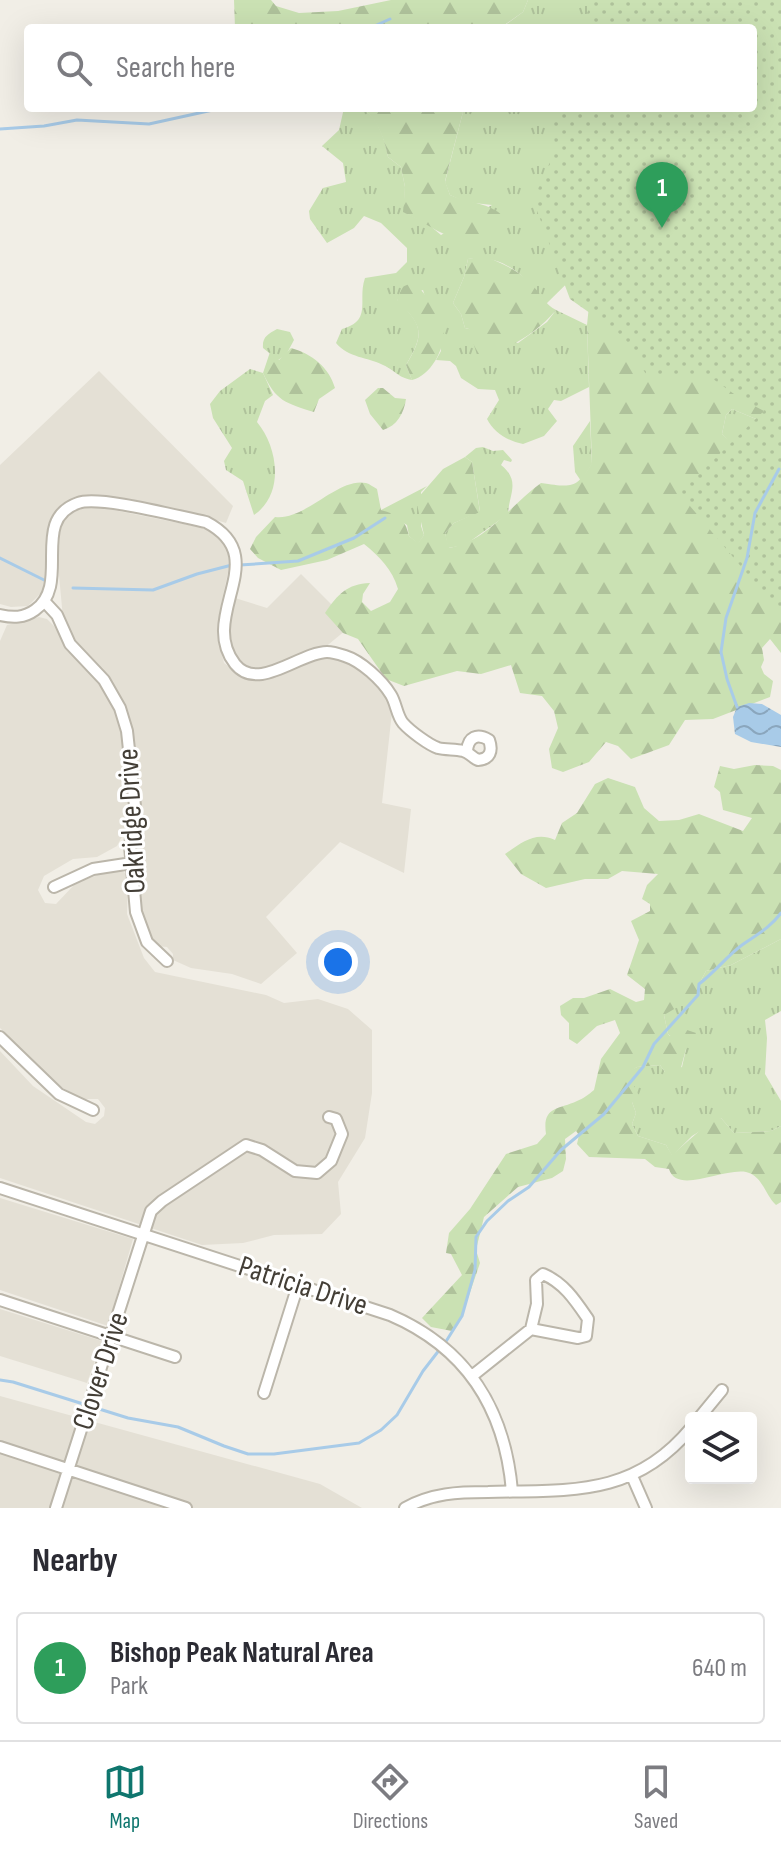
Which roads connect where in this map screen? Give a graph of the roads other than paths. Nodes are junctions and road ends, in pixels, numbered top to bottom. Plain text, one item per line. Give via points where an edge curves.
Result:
1 (44, 601) junction
2 (1, 618) edge
3 (467, 751) dead end
4 (132, 863) junction
5 (54, 887) dead end
6 (167, 961) dead end
7 (0, 1037) edge
8 (93, 1110) dead end
9 (329, 1117) dead end
10 (0, 1188) edge
11 (146, 1235) junction
12 (298, 1285) junction
13 (0, 1300) edge
14 (531, 1329) junction
15 (112, 1337) junction
16 (175, 1357) dead end
17 (472, 1376) junction
18 (722, 1390) dead end
19 (264, 1393) dead end
20 (704, 1412) edge
21 (685, 1434) edge
22 (0, 1447) edge
23 (69, 1470) junction
24 (632, 1476) junction
25 (512, 1491) junction
26 (56, 1508) edge
27 (186, 1508) edge
28 (405, 1508) edge
29 (646, 1508) edge

1 - 2 street via 26,615
1 - 3 street via 52,588 55,525 72,506 91,501 206,522 236,550 223,633 238,668 265,673 324,652 348,657 391,694 402,722 437,747
1 - 4 street, Oakridge Drive via 120,708 135,806
4 - 5 street via 93,869
4 - 6 street, Oakridge Drive via 142,932
7 - 8 street via 59,1094
9 - 11 street, Clover Drive via 336,1119 342,1134 324,1170 295,1171 246,1145 162,1201 151,1211
10 - 11 street, Patricia Drive
11 - 12 street, Patricia Drive
11 - 15 street, Clover Drive
12 - 17 street, Patricia Drive via 401,1320 442,1346
12 - 19 street
13 - 15 street
14 - 14 street via 578,1338 586,1336 588,1319 572,1295 543,1274 536,1280
14 - 17 street
15 - 16 street
15 - 23 street, Clover Drive
17 - 25 street, Patricia Drive via 505,1442
18 - 20 street
21 - 24 street via 656,1463
22 - 23 street
23 - 26 street, Clover Drive
23 - 27 street
24 - 25 street via 585,1489
24 - 29 street
25 - 28 street via 440,1494

